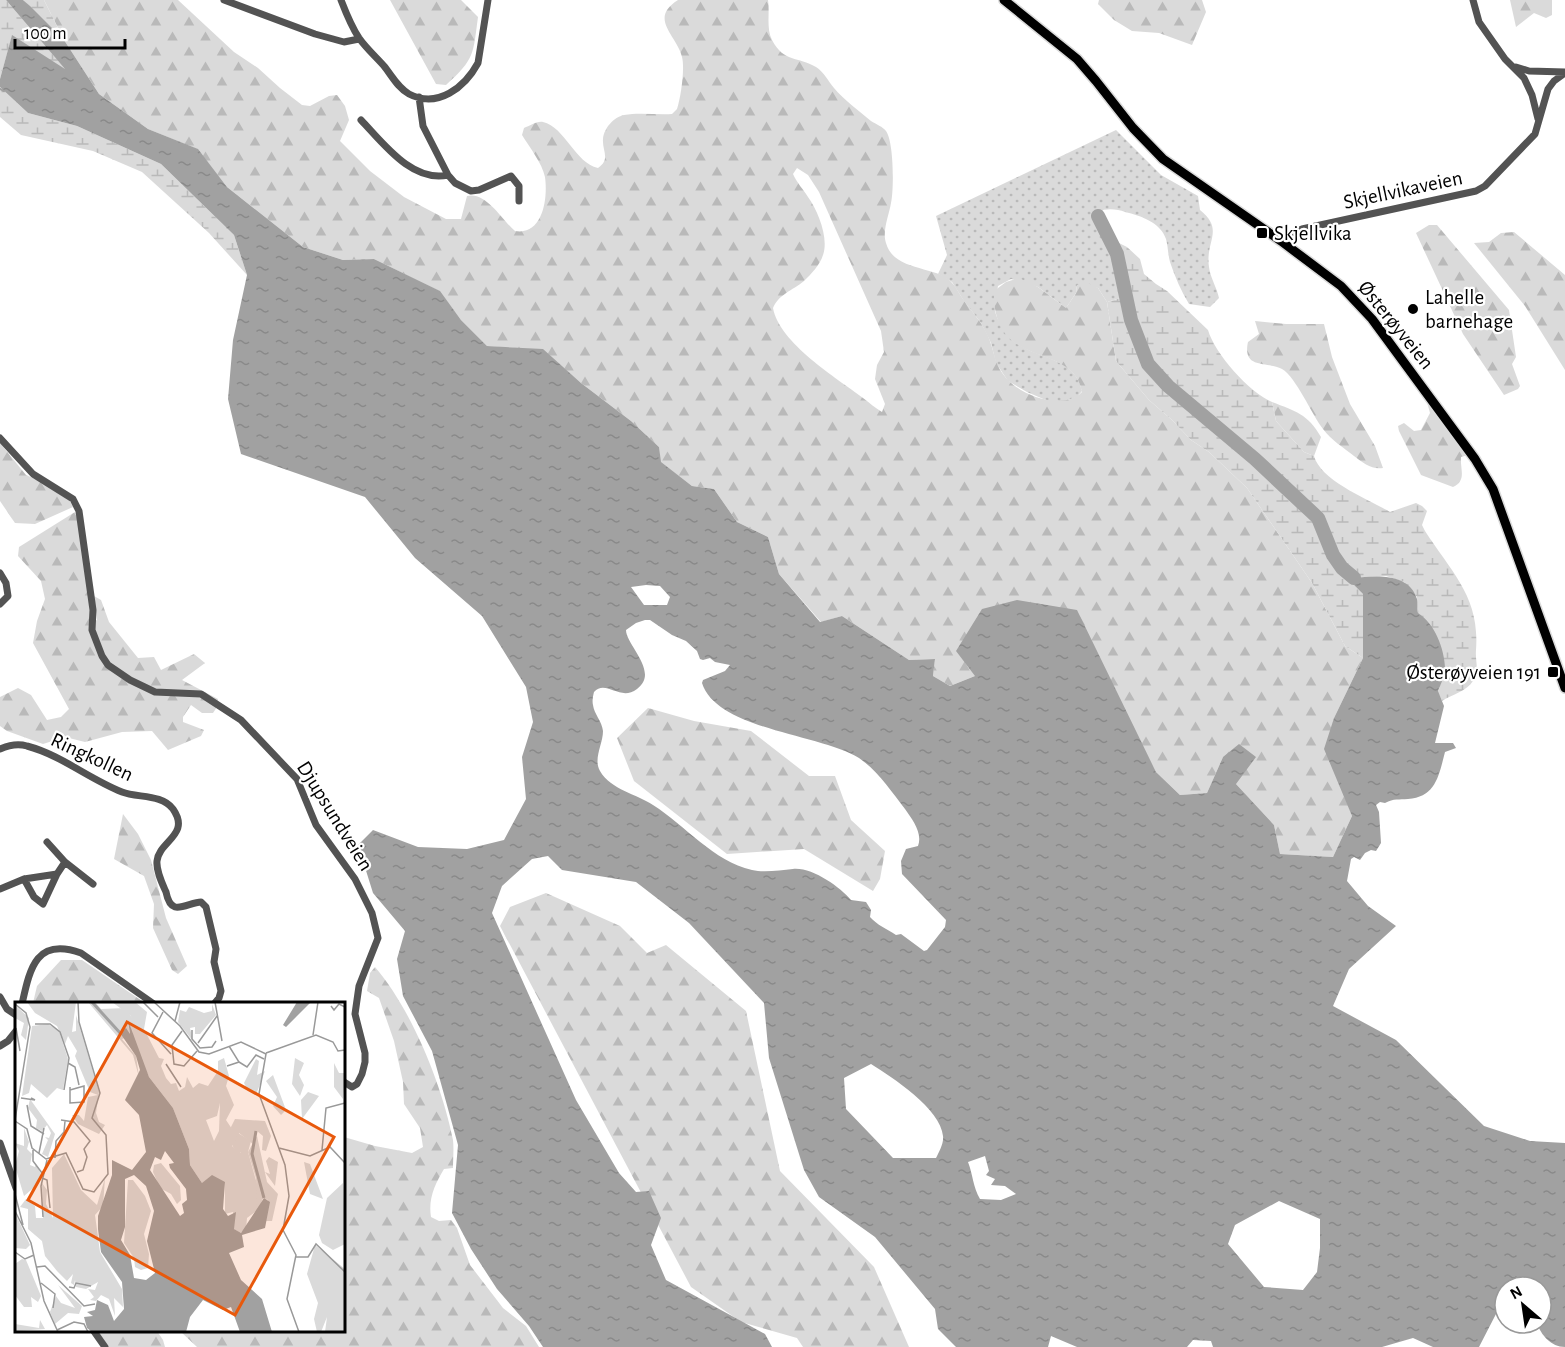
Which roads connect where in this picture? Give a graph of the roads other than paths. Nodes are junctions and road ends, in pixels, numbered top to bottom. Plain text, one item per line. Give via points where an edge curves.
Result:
1 (224, 0) edge
2 (340, 0) edge
3 (488, 0) edge
4 (1004, 0) edge
5 (1473, 0) edge
6 (359, 39) junction
7 (1514, 66) junction
8 (1565, 72) edge
9 (419, 98) junction
10 (361, 120) dead end
11 (1538, 120) junction
12 (448, 175) junction
13 (519, 201) dead end
14 (1281, 241) junction
15 (0, 438) edge
16 (0, 573) edge
17 (0, 604) edge
18 (1565, 688) edge
19 (0, 749) edge
20 (47, 842) dead end
21 (65, 862) junction
22 (57, 874) junction
23 (24, 879) junction
24 (93, 884) dead end
25 (0, 889) edge
26 (0, 997) edge
27 (22, 1002) edge
28 (151, 1002) edge
29 (216, 1002) edge
30 (15, 1014) edge
31 (15, 1031) edge
32 (0, 1046) edge
33 (345, 1083) edge
34 (0, 1143) edge
35 (14, 1172) edge
36 (94, 1332) edge
37 (105, 1347) edge

1 - 6 street via 315,34 344,42
2 - 6 street
3 - 9 street via 477,63 466,82 445,96
4 - 14 main road, Østerøyveien via 1077,60 1132,128 1163,159
5 - 7 street via 1479,22
6 - 9 street via 399,86
7 - 8 street, Skjellvikaveien
7 - 11 street via 1528,86
8 - 11 street, Skjellvikaveien via 1548,89
9 - 12 street via 423,126
10 - 12 street via 400,161 435,178
11 - 14 street, Skjellvikaveien via 1535,134 1493,179 1476,191 1302,229
12 - 13 street via 454,183 471,191 511,176 519,186
14 - 18 main road, Østerøyveien via 1341,286 1363,309 1484,473 1500,503
15 - 33 street, Djupsundveien via 33,474 73,499 79,511 93,610 92,630 108,665 155,692 201,694 241,720 297,779 316,825 355,879 372,913 378,938 356,1002 365,1062 357,1084 352,1088
16 - 17 street via 8,596
19 - 29 street, Ringkollen via 17,744 33,748 122,792 163,801 171,807 178,821 177,829 159,854 159,874 173,907 201,902 206,907 221,991
20 - 21 street
21 - 22 street
21 - 24 street
22 - 23 street
22 - 23 street via 43,904
23 - 25 street
26 - 30 street
27 - 28 street via 33,964 47,952 68,948
31 - 32 street
34 - 35 street
36 - 37 street

